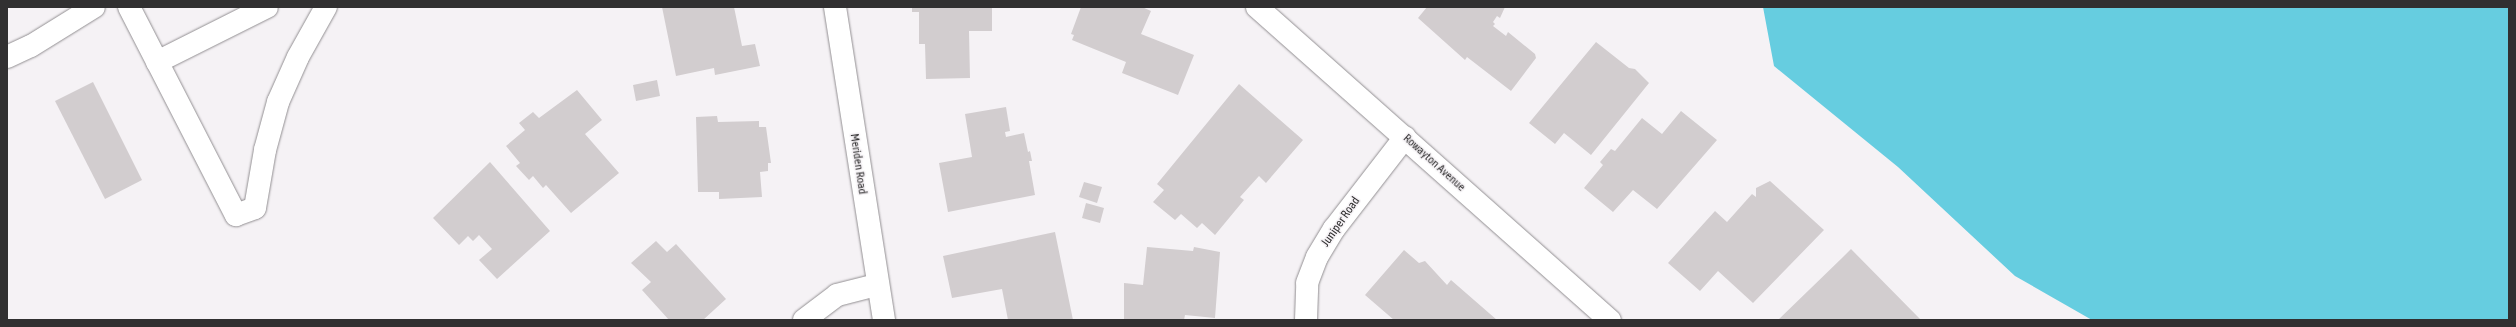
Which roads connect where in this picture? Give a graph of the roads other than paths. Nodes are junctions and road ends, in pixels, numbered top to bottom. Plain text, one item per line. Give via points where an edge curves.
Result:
1 (94, 7) edge
2 (129, 7) edge
3 (268, 7) edge
4 (326, 7) edge
5 (835, 7) edge
6 (1257, 7) edge
7 (7, 57) edge
8 (157, 62) junction
9 (1405, 137) junction
10 (876, 285) junction
11 (804, 320) edge
12 (884, 320) edge
13 (1306, 320) edge
14 (1610, 320) edge

1 - 7 street via 31,46
2 - 8 street
3 - 8 street
4 - 8 street via 278,102 265,150 255,208 236,215
5 - 10 street, Meriden Road
6 - 9 street, Rowayton Avenue
9 - 13 street, Juniper Road via 1334,228 1318,257 1306,283
9 - 14 street, Rowayton Avenue
10 - 11 street via 836,295
10 - 12 street, Meriden Road

